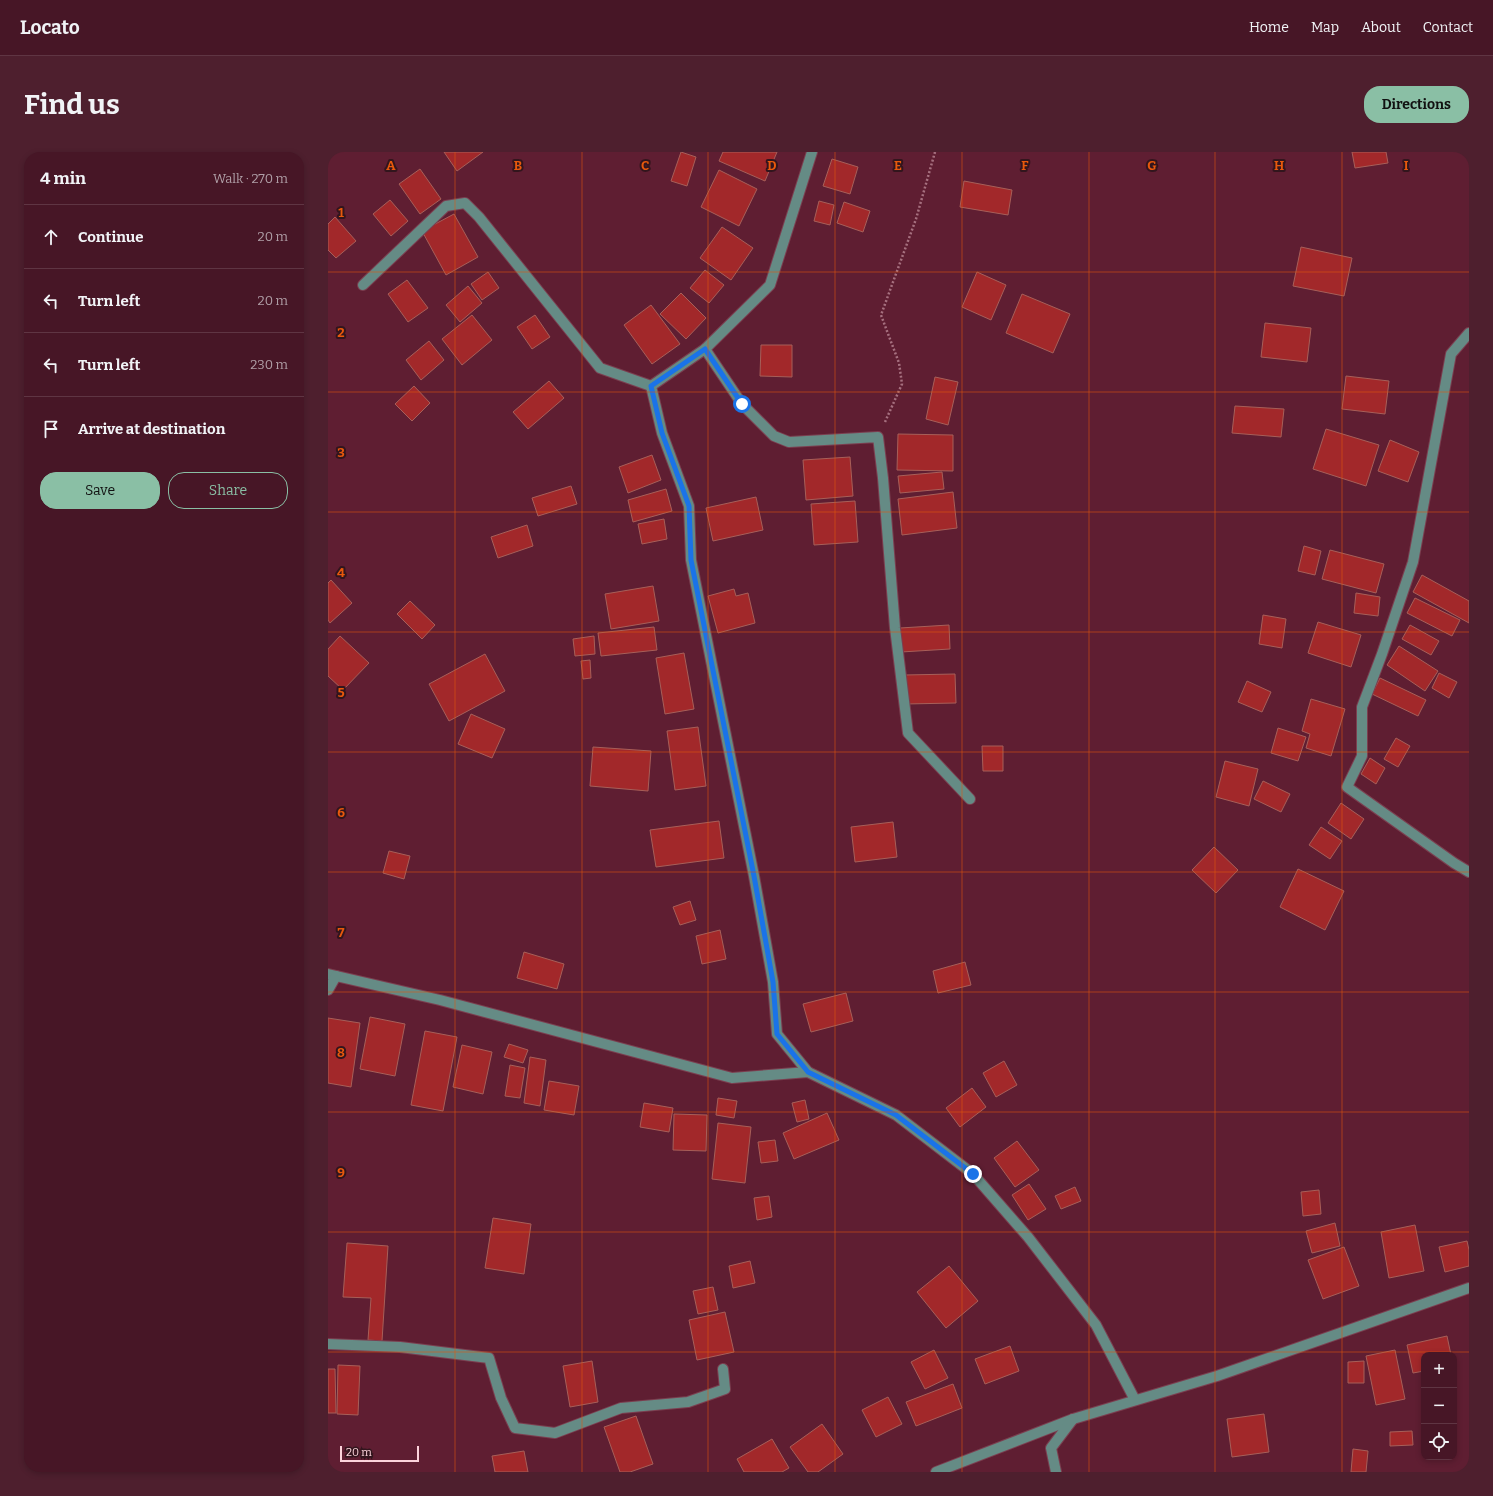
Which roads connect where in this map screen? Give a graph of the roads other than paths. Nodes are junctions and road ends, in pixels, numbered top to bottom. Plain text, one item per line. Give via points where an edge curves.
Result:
1 (812, 152) edge
2 (363, 285) dead end
3 (1469, 333) edge
4 (705, 349) junction
5 (651, 386) junction
6 (970, 798) dead end
7 (1469, 872) edge
8 (332, 975) edge
9 (328, 990) edge
10 (808, 1072) junction
11 (1469, 1288) edge
12 (328, 1344) edge
13 (722, 1370) dead end
14 (1134, 1400) junction
15 (1073, 1419) junction
16 (936, 1472) edge
17 (1056, 1472) edge

1 - 4 street via 770,285
2 - 5 street via 446,206 465,203 484,223 600,368
3 - 7 street via 1451,354 1413,562 1362,707 1362,756 1347,787
4 - 5 street
4 - 6 street via 742,404 774,436 789,442 878,437 895,628 908,733
5 - 10 street via 662,433 689,506 691,560 754,876 773,982 777,1034
8 - 9 street
8 - 10 street via 440,1000 732,1078
10 - 14 street via 896,1115 973,1174 1028,1237 1096,1326
11 - 14 street via 1217,1376
12 - 13 street via 400,1347 489,1358 501,1398 515,1428 555,1433 621,1408 688,1402 725,1388
14 - 15 street
15 - 16 street
15 - 17 street via 1051,1448

